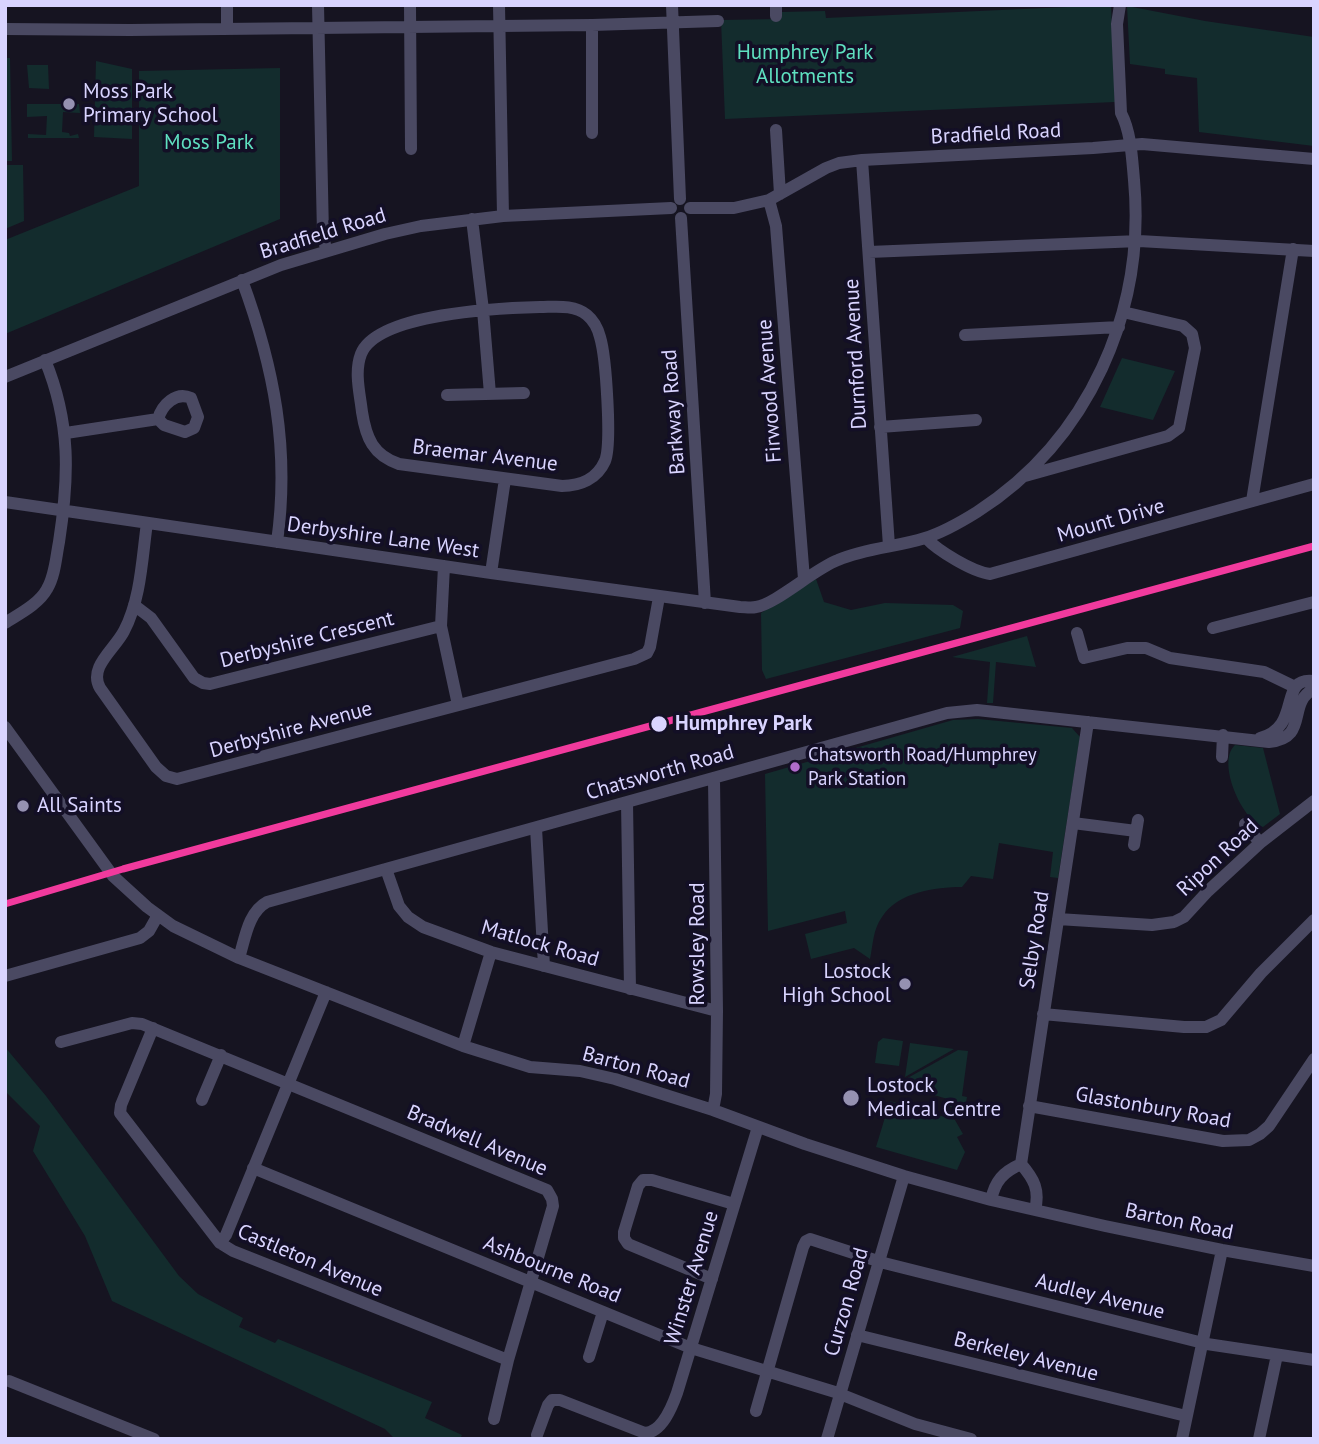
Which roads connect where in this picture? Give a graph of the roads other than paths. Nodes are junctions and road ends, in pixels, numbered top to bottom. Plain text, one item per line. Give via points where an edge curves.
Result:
1 (227, 5) edge
2 (318, 5) edge
3 (410, 5) edge
4 (499, 5) edge
5 (672, 5) edge
6 (1120, 11) edge
7 (718, 21) dead end
8 (673, 22) junction
9 (499, 25) junction
10 (592, 25) junction
11 (318, 27) junction
12 (410, 27) junction
13 (227, 28) junction
14 (5, 29) edge
15 (776, 130) dead end
16 (592, 133) dead end
17 (1130, 144) junction
18 (411, 149) dead end
19 (1314, 159) edge
20 (862, 160) junction
21 (775, 197) junction
22 (675, 203) junction
23 (690, 208) junction
24 (503, 216) junction
25 (681, 218) junction
26 (472, 219) junction
27 (1134, 241) junction
28 (326, 250) junction
29 (1293, 250) junction
30 (1314, 251) edge
31 (869, 252) junction
32 (242, 280) junction
33 (483, 310) junction
34 (1123, 312) junction
35 (1119, 327) junction
36 (965, 335) dead end
37 (45, 360) junction
38 (5, 377) edge
39 (524, 393) dead end
40 (490, 394) junction
41 (447, 395) dead end
42 (158, 419) dead end
43 (976, 420) dead end
44 (880, 427) junction
45 (66, 433) junction
46 (1024, 476) junction
47 (505, 479) junction
48 (1314, 484) edge
49 (1252, 501) junction
50 (5, 502) edge
51 (64, 510) junction
52 (147, 523) junction
53 (926, 538) junction
54 (277, 542) junction
55 (889, 546) junction
56 (444, 566) junction
57 (491, 573) junction
58 (804, 579) junction
59 (659, 597) junction
60 (1314, 602) edge
61 (705, 603) junction
62 (134, 605) junction
63 (5, 623) edge
64 (441, 626) junction
65 (1213, 628) dead end
66 (1077, 633) dead end
67 (1314, 681) edge
68 (1295, 687) junction
69 (1314, 689) edge
70 (458, 705) junction
71 (1088, 722) junction
72 (5, 727) edge
73 (1223, 735) junction
74 (1257, 739) junction
75 (1222, 757) dead end
76 (714, 779) junction
77 (1314, 801) edge
78 (627, 803) junction
79 (1073, 823) junction
80 (1245, 824) dead end
81 (537, 828) junction
82 (1136, 832) dead end
83 (1260, 843) junction
84 (386, 869) junction
85 (158, 915) junction
86 (1058, 919) junction
87 (1314, 920) edge
88 (491, 952) junction
89 (239, 958) junction
90 (544, 966) junction
91 (5, 976) edge
92 (630, 989) junction
93 (326, 992) junction
94 (718, 1011) junction
95 (1043, 1014) junction
96 (153, 1028) junction
97 (61, 1042) dead end
98 (463, 1046) junction
99 (221, 1055) junction
100 (1314, 1059) edge
101 (289, 1083) junction
102 (202, 1100) dead end
103 (1029, 1106) junction
104 (713, 1110) junction
105 (758, 1127) junction
106 (1021, 1164) junction
107 (253, 1168) junction
108 (904, 1176) junction
109 (991, 1200) junction
110 (734, 1204) junction
111 (1035, 1210) junction
112 (220, 1243) junction
113 (1222, 1250) junction
114 (879, 1261) junction
115 (1314, 1266) edge
116 (712, 1279) junction
117 (530, 1282) junction
118 (603, 1312) junction
119 (857, 1335) junction
120 (1202, 1343) junction
121 (691, 1348) junction
122 (1278, 1355) junction
123 (590, 1357) dead end
124 (508, 1360) junction
125 (1314, 1360) edge
126 (767, 1371) junction
127 (9, 1381) dead end
128 (840, 1394) junction
129 (756, 1411) dead end
130 (1186, 1416) junction
131 (494, 1419) dead end
132 (537, 1435) dead end
133 (154, 1439) edge
134 (827, 1439) edge
135 (971, 1439) edge
136 (1182, 1439) edge
137 (1259, 1439) edge

1 - 13 street
2 - 11 street
3 - 12 street
4 - 9 street
5 - 8 street
6 - 17 street
7 - 8 street
8 - 10 street
8 - 22 street
9 - 10 street
9 - 12 street
9 - 24 street
10 - 16 street
11 - 12 street
11 - 13 street
11 - 28 street
12 - 18 street
13 - 14 street
15 - 21 street, Firwood Avenue
17 - 19 street, Bradfield Road
17 - 20 street, Bradfield Road
17 - 27 street
20 - 21 street, Bradfield Road via 826,168
20 - 31 street, Durnford Avenue
21 - 23 street, Bradfield Road via 734,208
21 - 58 street, Firwood Avenue
22 - 23 street via 686,201
22 - 24 street, Bradfield Road
22 - 25 street via 675,216
23 - 25 street
24 - 26 street, Bradfield Road
25 - 61 street, Barkway Road
26 - 28 street, Bradfield Road via 421,226
26 - 33 street
27 - 29 street
27 - 31 street
27 - 34 street
28 - 32 street, Bradfield Road
29 - 30 street
29 - 49 street
31 - 44 street, Durnford Avenue
32 - 37 street, Bradfield Road
32 - 54 street via 260,328 276,396 282,484
33 - 40 street
33 - 47 street, Braemar Avenue via 578,309 595,324 603,348 608,443 602,467 589,480 572,486
33 - 47 street, Braemar Avenue via 396,326 373,338 358,363 361,405 368,440 386,460
34 - 35 street
34 - 46 street via 1183,326 1192,334 1195,348 1180,428 1168,436
35 - 36 street
35 - 46 street via 1083,404
37 - 38 street, Bradfield Road
37 - 45 street
39 - 40 street
40 - 41 street
42 - 45 street
43 - 44 street
44 - 55 street, Durnford Avenue
45 - 51 street
46 - 53 street via 976,513
47 - 57 street
48 - 49 street, Mount Drive
49 - 53 street, Mount Drive via 990,575
50 - 51 street, Derbyshire Lane West
51 - 52 street, Derbyshire Lane West
51 - 63 street via 47,589
52 - 54 street, Derbyshire Lane West
52 - 62 street, Derbyshire Avenue
53 - 55 street
54 - 56 street, Derbyshire Lane West
55 - 58 street via 848,556
56 - 57 street, Derbyshire Lane West
56 - 64 street
57 - 59 street, Derbyshire Lane West
58 - 61 street, Derbyshire Lane West via 756,607
59 - 61 street, Derbyshire Lane West
59 - 70 street, Derbyshire Avenue via 650,648 641,657
60 - 65 street
62 - 64 street, Derbyshire Crescent via 150,618 194,678 210,684
62 - 70 street, Derbyshire Avenue via 122,636 98,667 96,681 156,767 172,778
64 - 70 street
66 - 68 street via 1084,658 1146,648 1170,658 1264,672
67 - 68 street
68 - 74 street via 1281,727
69 - 74 street, Chatsworth Road via 1304,695 1292,733 1279,741
71 - 73 street, Chatsworth Road
71 - 76 street, Chatsworth Road via 961,710
71 - 79 street, Selby Road
72 - 85 street, Barton Road via 113,876
73 - 74 street, Chatsworth Road
73 - 75 street
76 - 78 street, Chatsworth Road
76 - 94 street, Rowsley Road
77 - 83 street, Ripon Road
78 - 81 street, Chatsworth Road
78 - 92 street
79 - 82 street
79 - 86 street, Selby Road
80 - 83 street
81 - 84 street, Chatsworth Road
81 - 90 street
83 - 86 street, Ripon Road via 1174,922 1152,925
84 - 88 street, Matlock Road via 396,900 408,917
84 - 89 street, Chatsworth Road via 261,905 252,917
85 - 89 street, Barton Road via 190,936
85 - 91 street via 140,938
86 - 95 street, Selby Road
87 - 95 street via 1230,1011 1206,1027
88 - 90 street, Matlock Road
88 - 98 street
89 - 93 street, Barton Road
90 - 92 street, Matlock Road
92 - 94 street, Matlock Road
93 - 98 street, Barton Road
93 - 101 street
94 - 104 street, Rowsley Road
95 - 103 street, Selby Road
96 - 97 street, Bradwell Avenue via 132,1023
96 - 99 street, Bradwell Avenue
96 - 112 street, Castleton Avenue via 120,1113
98 - 104 street, Barton Road via 530,1067 615,1079
99 - 101 street, Bradwell Avenue
99 - 102 street
100 - 103 street, Glastonbury Road via 1269,1126 1249,1140 1223,1141
101 - 107 street
101 - 117 street, Bradwell Avenue via 547,1190 553,1206
103 - 106 street, Selby Road
104 - 105 street, Barton Road
105 - 108 street, Barton Road
105 - 110 street, Winster Avenue
106 - 109 street via 1002,1175
106 - 111 street via 1036,1186
107 - 112 street
107 - 117 street, Ashbourne Road
108 - 109 street, Barton Road
108 - 114 street, Curzon Road
109 - 111 street, Barton Road
110 - 116 street, Winster Avenue
110 - 116 street via 649,1179 639,1184 633,1199 624,1232 626,1242
111 - 113 street, Barton Road
112 - 124 street, Castleton Avenue
113 - 115 street, Barton Road
113 - 120 street
114 - 119 street, Curzon Road
114 - 120 street, Audley Avenue
114 - 126 street, Audley Avenue via 818,1240 806,1241
116 - 121 street, Winster Avenue
117 - 118 street, Ashbourne Road
117 - 124 street, Bradwell Avenue
118 - 121 street, Ashbourne Road
118 - 123 street
119 - 128 street, Curzon Road
119 - 130 street, Berkeley Avenue
120 - 122 street, Audley Avenue
120 - 130 street
121 - 126 street, Ashbourne Road
121 - 132 street, Winster Avenue via 674,1401 650,1432 557,1399 548,1405
122 - 125 street, Audley Avenue
122 - 137 street
124 - 131 street, Bradwell Avenue
126 - 128 street, Ashbourne Road
126 - 129 street
127 - 133 street
128 - 134 street, Curzon Road
128 - 135 street, Ashbourne Road via 915,1424
130 - 136 street

